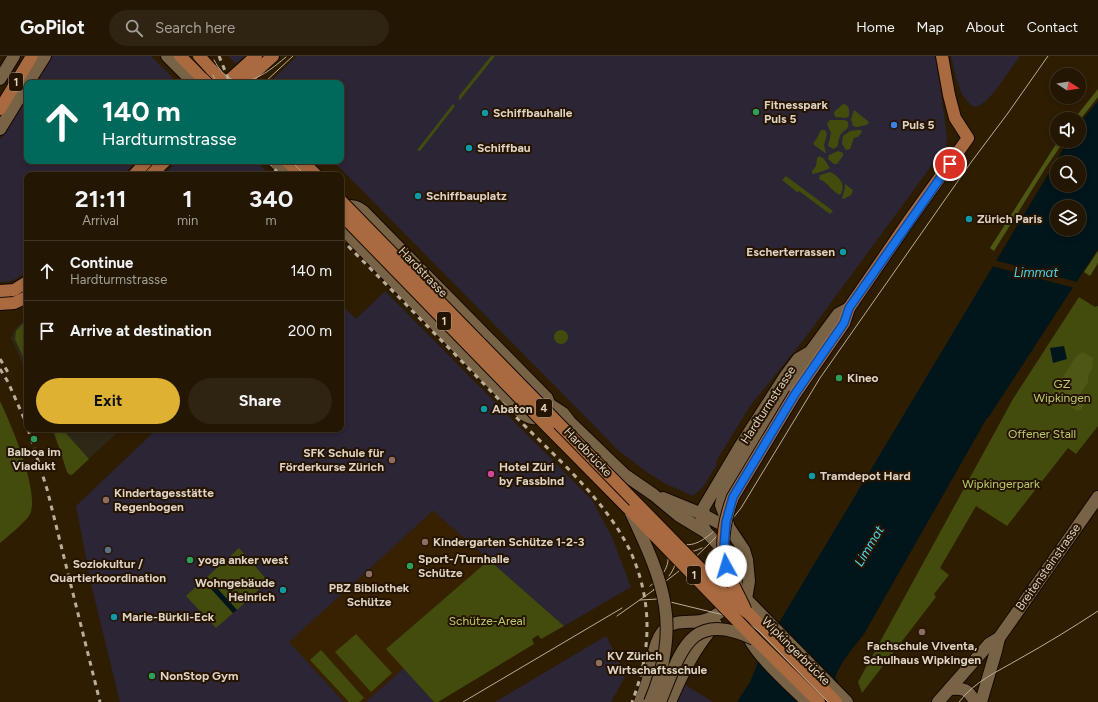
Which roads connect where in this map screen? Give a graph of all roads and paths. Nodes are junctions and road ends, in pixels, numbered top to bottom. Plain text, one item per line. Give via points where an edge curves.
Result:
1 (14, 56) edge
2 (23, 56) edge
3 (32, 56) edge
4 (45, 56) edge
5 (167, 56) edge
6 (180, 56) edge
7 (187, 56) edge
8 (199, 56) edge
9 (256, 56) edge
10 (273, 56) edge
11 (942, 56) edge
12 (0, 79) edge
13 (30, 80) edge
14 (191, 80) edge
15 (204, 80) edge
16 (210, 80) edge
17 (223, 80) edge
18 (229, 80) edge
19 (246, 80) edge
20 (24, 90) edge
21 (0, 94) edge
22 (0, 109) edge
23 (0, 129) edge
24 (144, 164) edge
25 (162, 164) edge
26 (277, 164) edge
27 (290, 164) edge
28 (305, 164) edge
29 (137, 172) edge
30 (154, 172) edge
31 (285, 172) edge
32 (298, 172) edge
33 (313, 172) edge
34 (344, 204) edge
35 (344, 209) edge
36 (344, 217) edge
37 (344, 230) edge
38 (24, 284) edge
39 (1, 291) edge
40 (24, 298) edge
41 (1, 305) edge
42 (847, 312) junction
43 (549, 404) junction
44 (544, 415) junction
45 (570, 422) junction
46 (654, 495) junction
47 (1098, 497) edge
48 (631, 512) junction
49 (702, 514) junction
50 (730, 529) junction
51 (706, 532) junction
52 (742, 605) junction
53 (720, 616) junction
54 (999, 638) junction
55 (756, 640) junction
56 (950, 689) junction
57 (640, 702) edge
58 (650, 702) edge
59 (660, 702) edge
60 (670, 702) edge
61 (807, 702) edge
62 (819, 702) edge
63 (836, 702) edge
64 (846, 702) edge
65 (938, 702) edge
66 (975, 702) edge
67 (981, 702) edge

1 - 12 street
2 - 21 main road
3 - 22 main road, 1
4 - 13 street
5 - 14 street
6 - 15 main road
7 - 16 street
8 - 17 main road, bridge
9 - 18 main road
10 - 19 main road
11 - 42 main road, Hardturmstrasse via 956,118 968,138
20 - 23 street
24 - 29 main road
25 - 30 main road
26 - 31 street
27 - 32 main road
28 - 33 main road
34 - 52 main road, Hardbrücke / 4, bridge via 735,604
35 - 43 street, Hardstrasse via 353,206 364,211 537,386
36 - 48 main road, Hardbrücke / 1, bridge
37 - 44 street, Hardstrasse via 516,408 532,418
38 - 39 main road via 14,290
40 - 41 main road
42 - 49 street, Hardturmstrasse via 838,314 810,352 798,359 786,375 706,502
42 - 50 street, Hardturmstrasse via 783,396 723,496 722,506
42 - 52 main road, Hardturmstrasse, bridge via 844,323 795,394 736,491 727,514 724,547 726,566
43 - 44 street
43 - 45 street, Hardstrasse via 563,413
44 - 45 street, Hardstrasse
45 - 46 street, Hardstrasse via 625,475
46 - 49 street, Hardstrasse
46 - 51 street, Hardstrasse via 678,515
47 - 54 street, Breitensteinstrasse
48 - 55 main road, Hardbrücke / 1, bridge
48 - 58 street, bridge via 657,572 667,613 665,653
49 - 50 street, Hardstrasse
49 - 51 street
50 - 52 street, Hardstrasse via 744,550 747,560 749,581
51 - 52 street, Hardstrasse via 729,556
52 - 53 street
52 - 61 street, Wipkingerbrücke via 747,636 760,654
52 - 63 main road, Hardbrücke
52 - 64 street, Wipkingerbrücke via 774,630
53 - 57 street via 702,621 680,622 664,630 655,647
53 - 60 street via 694,652
54 - 56 street via 989,644
54 - 67 street
55 - 59 street, bridge via 740,632 722,628 696,634 685,645
55 - 62 main road, Hardbrücke / 1
56 - 65 street
56 - 66 street via 966,690

